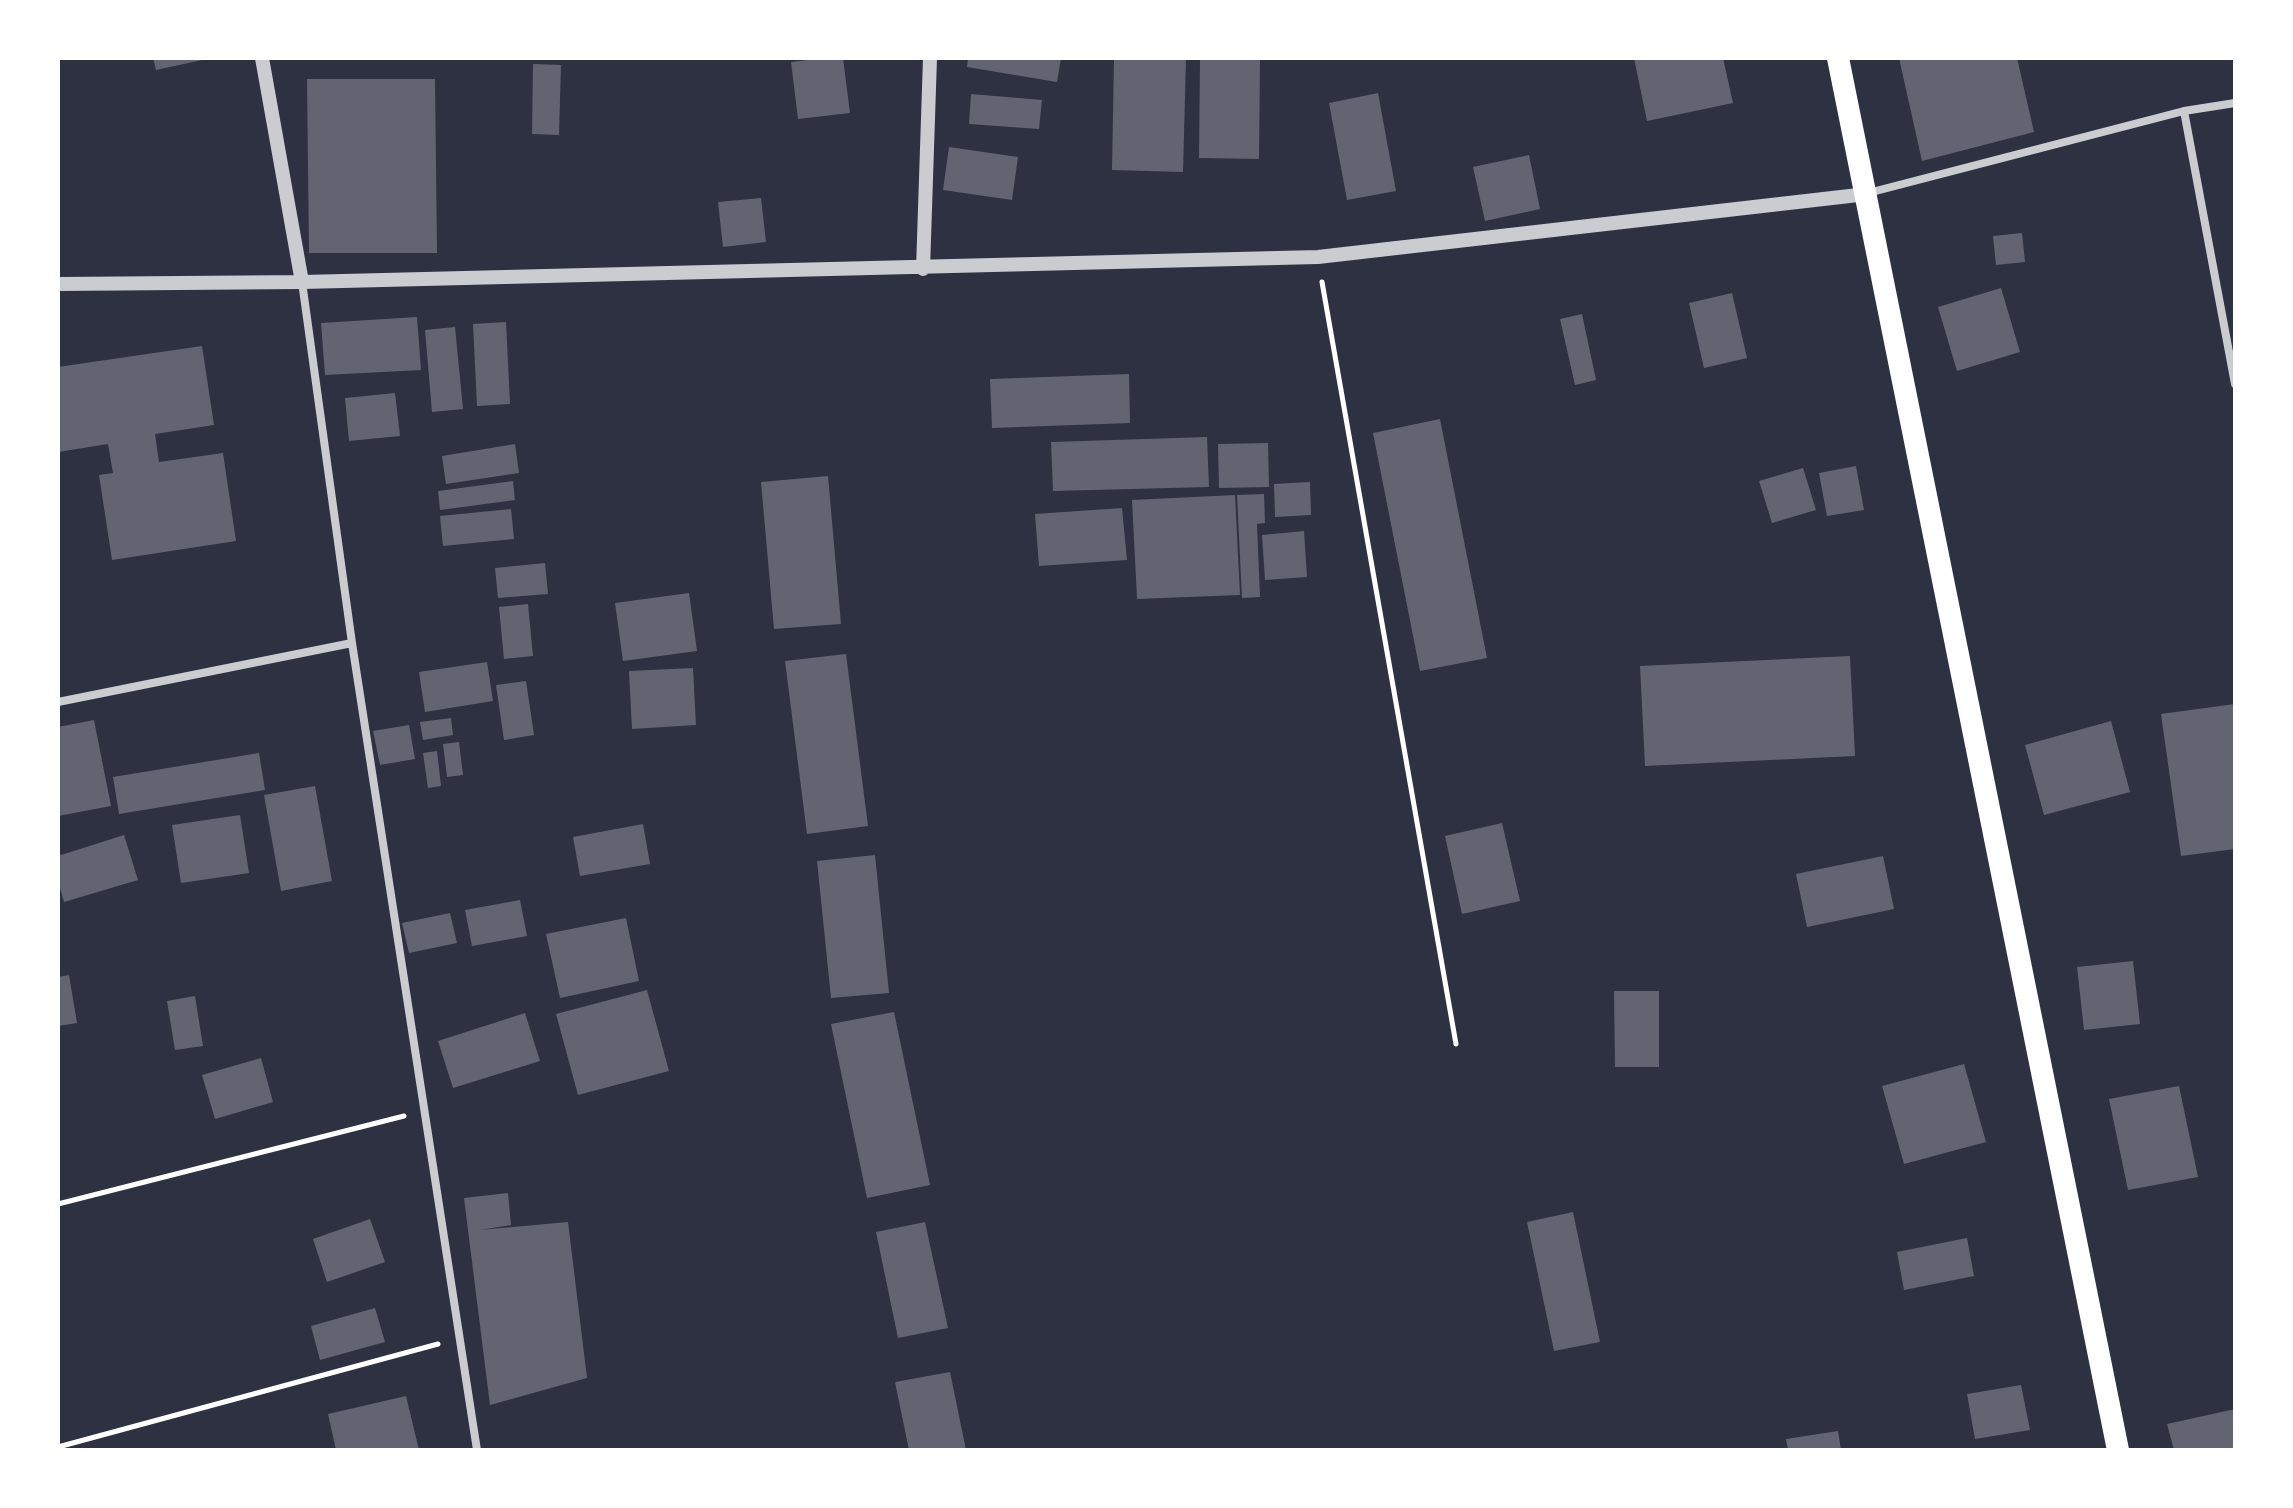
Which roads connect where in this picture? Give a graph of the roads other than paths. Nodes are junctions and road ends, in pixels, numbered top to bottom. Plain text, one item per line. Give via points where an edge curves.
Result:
1 (262, 58) edge
2 (930, 58) edge
3 (1838, 58) edge
4 (2235, 103) edge
5 (2184, 111) junction
6 (1867, 194) junction
7 (923, 269) junction
8 (302, 282) junction
9 (58, 284) edge
10 (2235, 384) edge
11 (352, 643) junction
12 (58, 702) edge
13 (477, 1450) edge
14 (2118, 1450) edge

1 - 8 street
2 - 7 street
3 - 6 highway
4 - 5 street
5 - 6 street
5 - 10 street
6 - 7 street via 1318,257
6 - 14 highway
7 - 8 street
8 - 9 street
8 - 11 street
11 - 12 street
11 - 13 street

